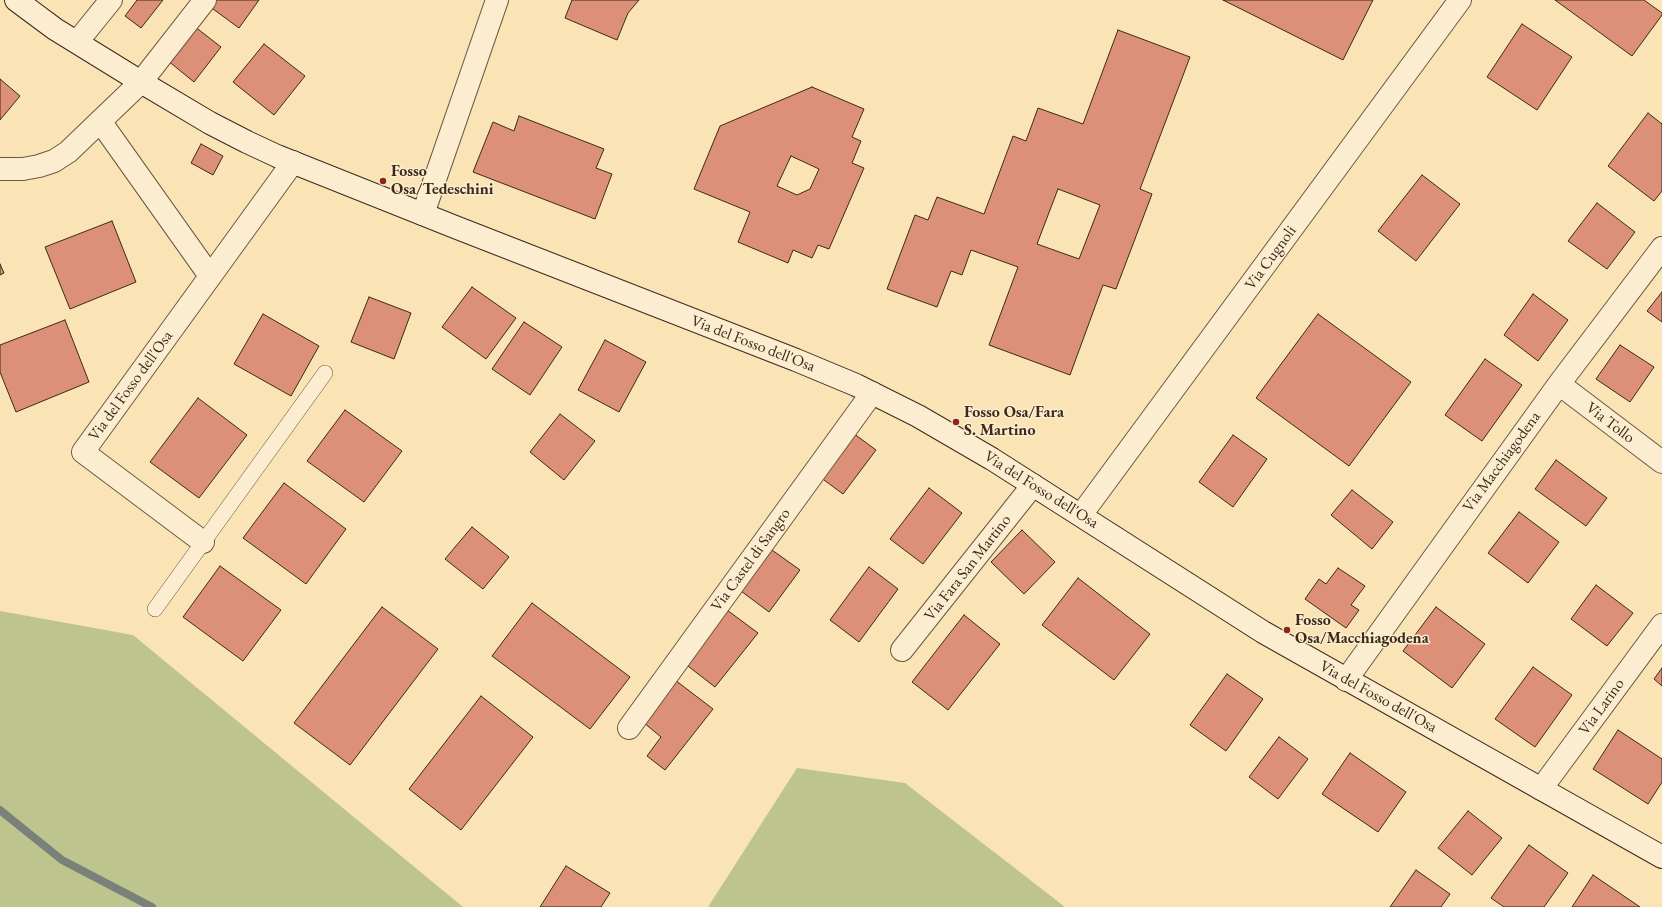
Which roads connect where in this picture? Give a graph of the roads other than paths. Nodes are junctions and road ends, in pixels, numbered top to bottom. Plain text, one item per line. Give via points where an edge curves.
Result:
1 (16, 0) edge
2 (110, 0) edge
3 (205, 0) edge
4 (497, 0) edge
5 (1460, 0) edge
6 (77, 42) junction
7 (141, 82) junction
8 (100, 121) junction
9 (293, 162) junction
10 (0, 169) edge
11 (423, 214) junction
12 (1662, 248) edge
13 (210, 276) junction
14 (325, 373) dead end
15 (1559, 384) junction
16 (872, 393) junction
17 (1662, 462) edge
18 (1033, 485) junction
19 (1081, 515) junction
20 (203, 542) junction
21 (155, 609) dead end
22 (1662, 625) edge
23 (902, 650) dead end
24 (1346, 680) junction
25 (629, 728) dead end
26 (1541, 789) junction
27 (1662, 857) edge

1 - 6 street, Via del Fosso dell'Osa
2 - 6 street
3 - 7 street
4 - 11 street
5 - 19 street, Via Cugnoli
6 - 7 street, Via del Fosso dell'Osa
7 - 8 street
7 - 9 street, Via del Fosso dell'Osa via 210,124
8 - 10 street via 68,152 54,161 23,169
8 - 13 street
9 - 11 street, Via del Fosso dell'Osa
9 - 13 street, Via del Fosso dell'Osa
11 - 16 street, Via del Fosso dell'Osa via 796,360
12 - 15 street, Via Macchiagodena
13 - 20 street, Via del Fosso dell'Osa via 83,452
14 - 20 lane
15 - 17 street, Via Tollo
15 - 24 street, Via Macchiagodena
16 - 18 street, Via del Fosso dell'Osa via 949,433
16 - 25 street, Via Castel di Sangro
18 - 19 street, Via del Fosso dell'Osa
18 - 23 street, Via Fara San Martino
19 - 24 street, Via del Fosso dell'Osa via 1237,616
20 - 21 lane
22 - 26 street, Via Larino
24 - 26 street, Via del Fosso dell'Osa
26 - 27 street, Via del Fosso dell'Osa

